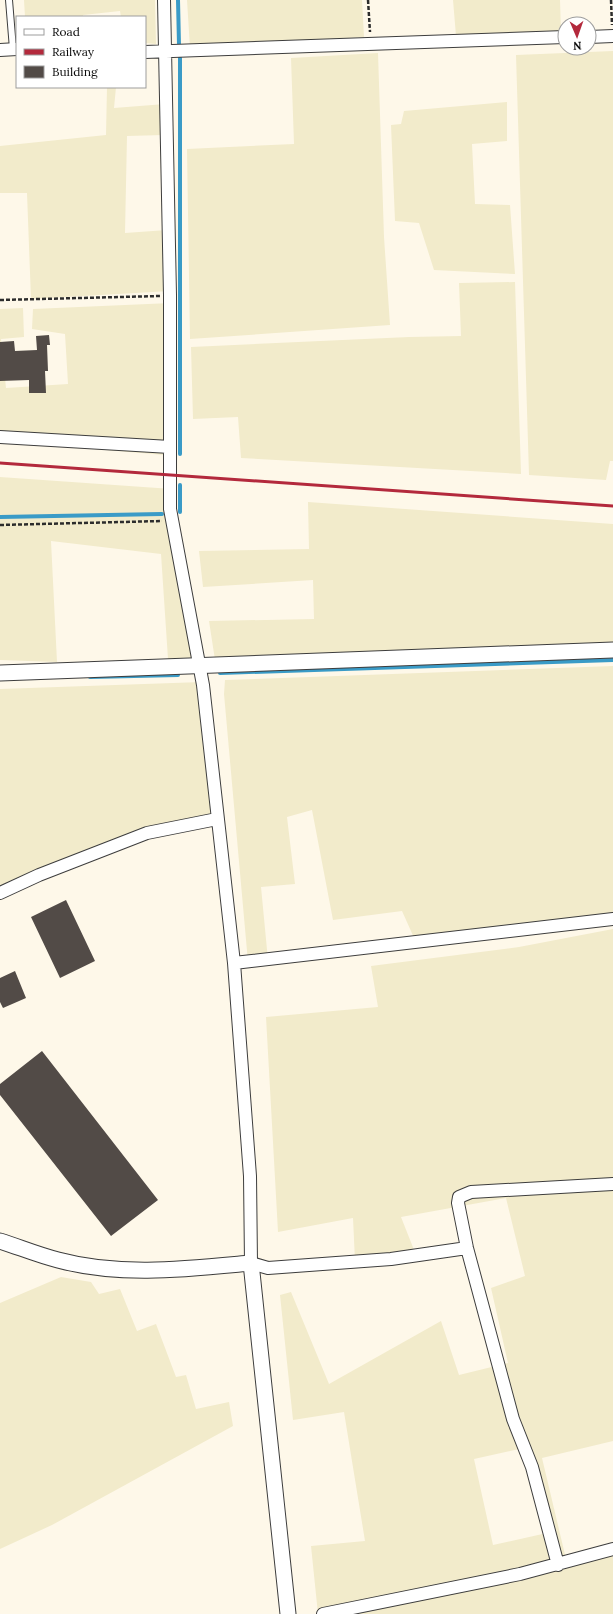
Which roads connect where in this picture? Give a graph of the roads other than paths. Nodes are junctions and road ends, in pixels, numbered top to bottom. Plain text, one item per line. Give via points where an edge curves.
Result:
1 (9, 0) edge
2 (164, 0) edge
3 (613, 36) edge
4 (597, 37) edge
5 (557, 38) edge
6 (15, 49) edge
7 (0, 50) edge
8 (146, 52) edge
9 (164, 52) junction
10 (0, 437) edge
11 (170, 446) junction
12 (613, 650) edge
13 (200, 666) junction
14 (0, 673) edge
15 (217, 819) junction
16 (0, 893) edge
17 (613, 919) edge
18 (234, 963) junction
19 (613, 1184) edge
20 (0, 1241) edge
21 (467, 1248) junction
22 (251, 1263) junction
23 (613, 1549) edge
24 (558, 1565) junction
25 (288, 1614) edge
26 (323, 1614) edge

1 - 6 lane
2 - 9 street
3 - 4 street
5 - 9 street
6 - 7 street
8 - 9 street
9 - 11 street via 170,295
10 - 11 street
11 - 13 street via 170,509
12 - 13 street
13 - 14 street
13 - 15 street
15 - 16 street via 147,833
15 - 18 street
17 - 18 street
18 - 22 street via 250,1176
19 - 21 street via 471,1192 459,1197
20 - 22 street via 57,1260 116,1269 152,1270
21 - 22 street via 391,1259 276,1268
21 - 24 street via 513,1419 532,1467
22 - 25 street
23 - 24 street
24 - 26 street

